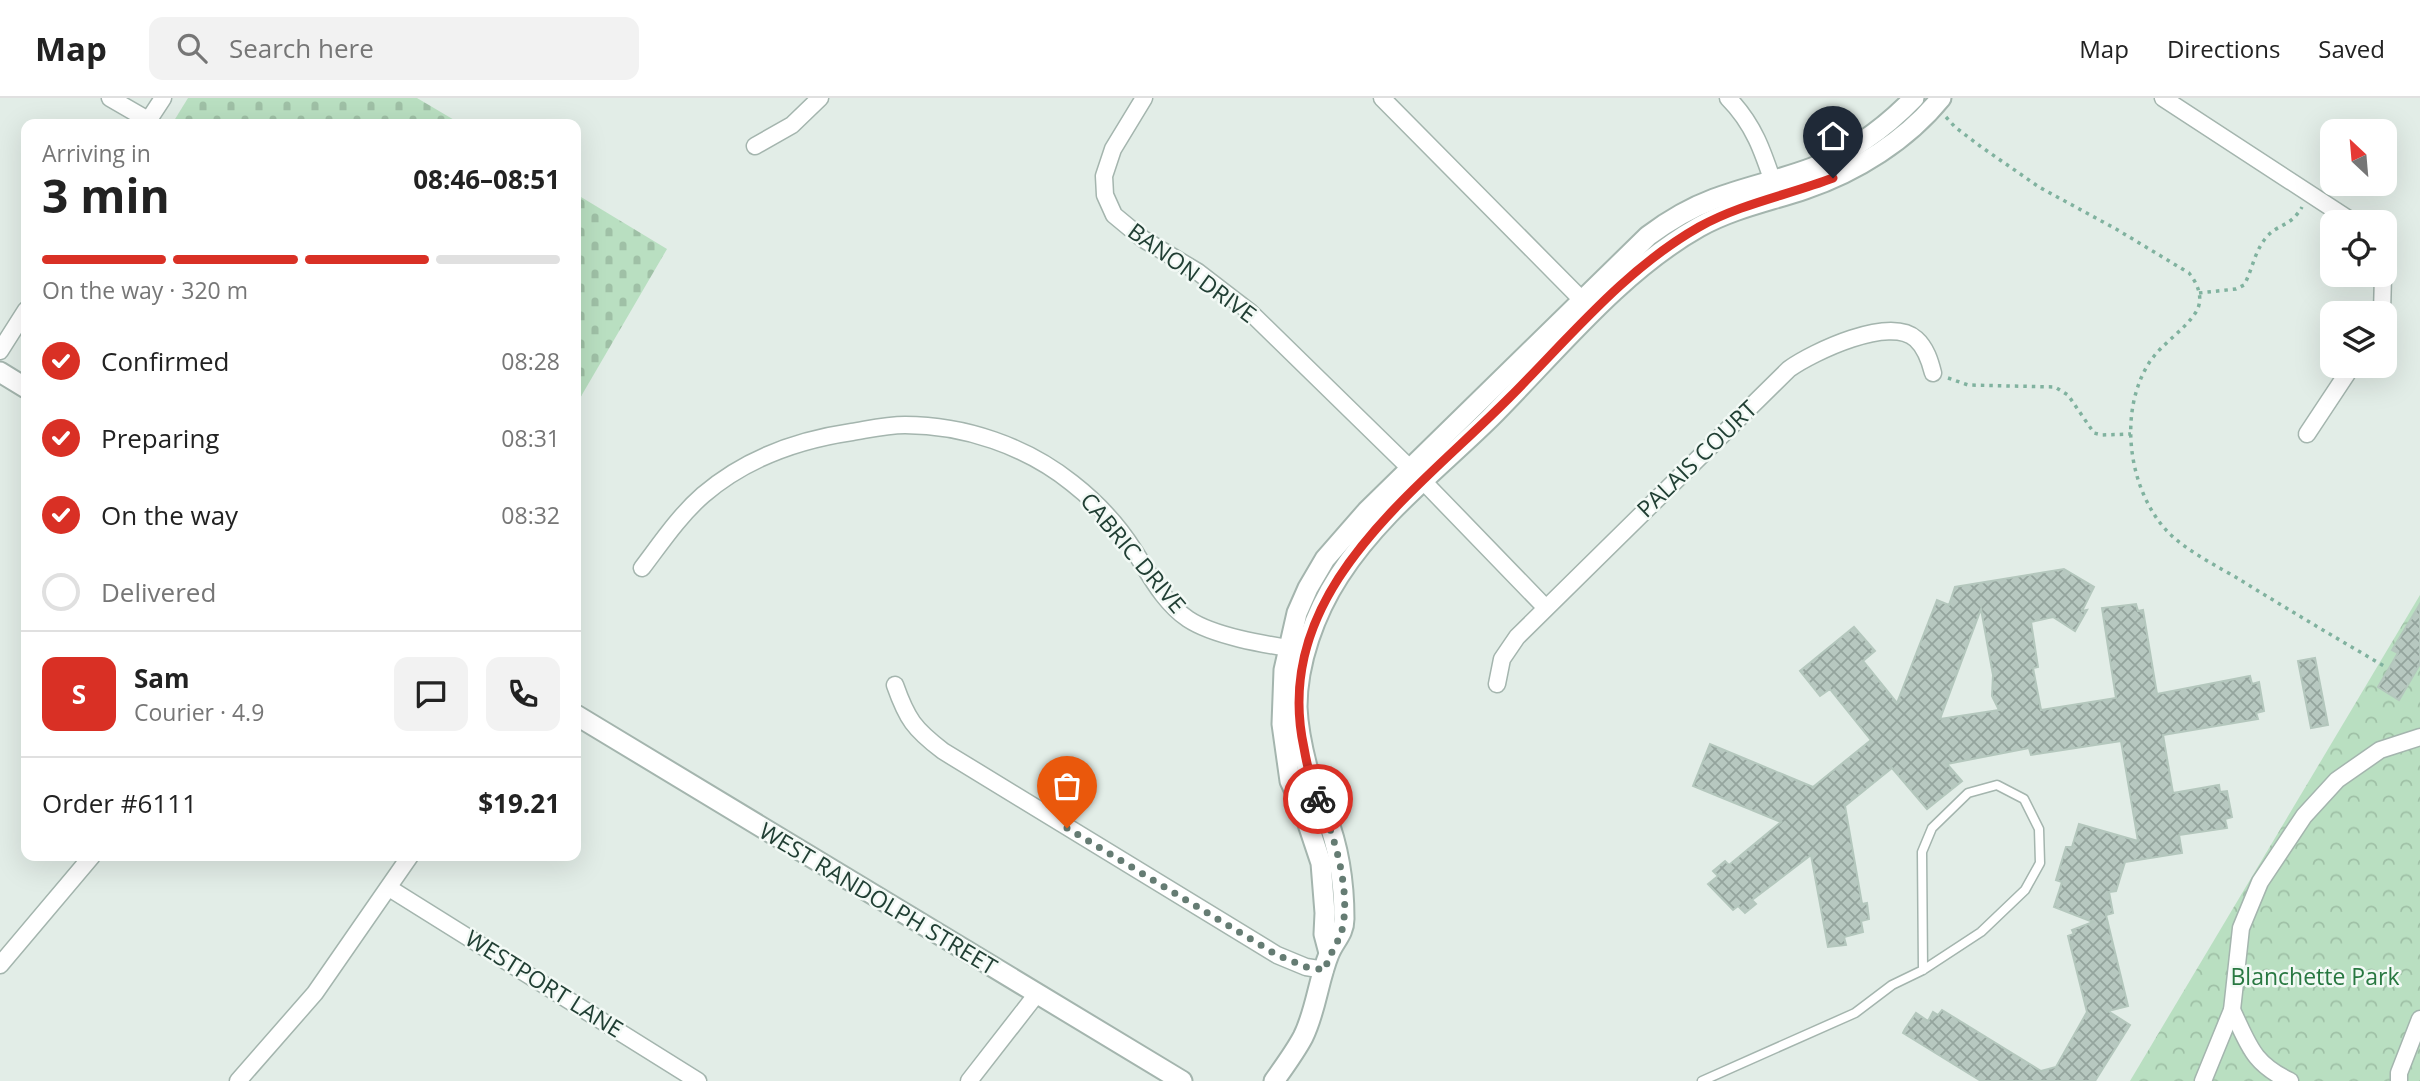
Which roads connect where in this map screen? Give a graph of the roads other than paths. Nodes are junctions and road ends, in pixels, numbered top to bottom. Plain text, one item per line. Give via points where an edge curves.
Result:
1 (110, 98) edge
2 (163, 98) edge
3 (820, 98) edge
4 (1144, 98) edge
5 (1382, 98) edge
6 (1728, 98) edge
7 (1914, 98) edge
8 (2163, 98) edge
9 (1938, 102) edge
10 (142, 119) edge
11 (149, 119) edge
12 (755, 146) dead end
13 (1775, 189) junction
14 (2335, 210) edge
15 (1588, 306) junction
16 (21, 318) edge
17 (0, 351) edge
18 (0, 372) edge
19 (1933, 373) road end
20 (2344, 378) edge
21 (21, 385) edge
22 (2307, 434) dead end
23 (1416, 475) junction
24 (642, 568) dead end
25 (1545, 607) junction
26 (1297, 649) junction
27 (1497, 684) dead end
28 (895, 685) dead end
29 (581, 718) edge
30 (2420, 737) edge
31 (88, 861) edge
32 (407, 861) edge
33 (390, 888) junction
34 (1327, 962) junction
35 (0, 965) edge
36 (1923, 970) junction
37 (1036, 995) junction
38 (2232, 1010) junction
39 (2420, 1019) edge
40 (240, 1080) edge
41 (698, 1081) edge
42 (969, 1081) edge
43 (1182, 1081) edge
44 (1274, 1081) edge
45 (1702, 1081) edge
46 (2203, 1081) edge
47 (2290, 1081) edge
48 (2399, 1081) edge

1 - 10 street
2 - 11 street
3 - 12 street via 805,116
4 - 23 street, BANON DRIVE via 1107,164 1103,185 1114,215 1250,312
5 - 15 street
6 - 13 street via 1759,139
7 - 13 street via 1856,145
8 - 14 street
9 - 13 street via 1905,134 1857,166 1833,178
13 - 15 street via 1697,228
15 - 23 street via 1488,420
16 - 17 street
18 - 21 street
19 - 25 street, PALAIS COURT via 1916,338 1905,333 1851,339 1807,356
20 - 22 street
23 - 25 street, BANON DRIVE
23 - 26 street via 1353,556
24 - 26 street, CABRIC DRIVE via 703,496 753,461 818,438 885,427 930,427 996,440 1055,470 1121,532 1164,594 1191,621 1234,636
25 - 27 street, PALAIS COURT via 1502,659
26 - 34 street via 1301,734 1343,884 1344,922
28 - 34 street via 907,717 943,751 1277,955 1306,967
29 - 37 street, WEST RANDOLPH STREET
30 - 38 street via 2380,750 2337,780 2297,827 2260,882 2241,928
31 - 35 street
32 - 33 street
33 - 40 street via 315,993
33 - 41 street, WESTPORT LANE
34 - 44 street via 1303,1037
36 - 36 lane via 1981,932 2025,890 2040,863 2039,829 2024,799 1997,785 1968,793 1933,828 1922,852
36 - 45 lane via 1892,985 1855,1013
37 - 42 street
37 - 43 street, WEST RANDOLPH STREET
38 - 46 street
38 - 47 street via 2254,1055
39 - 48 street

